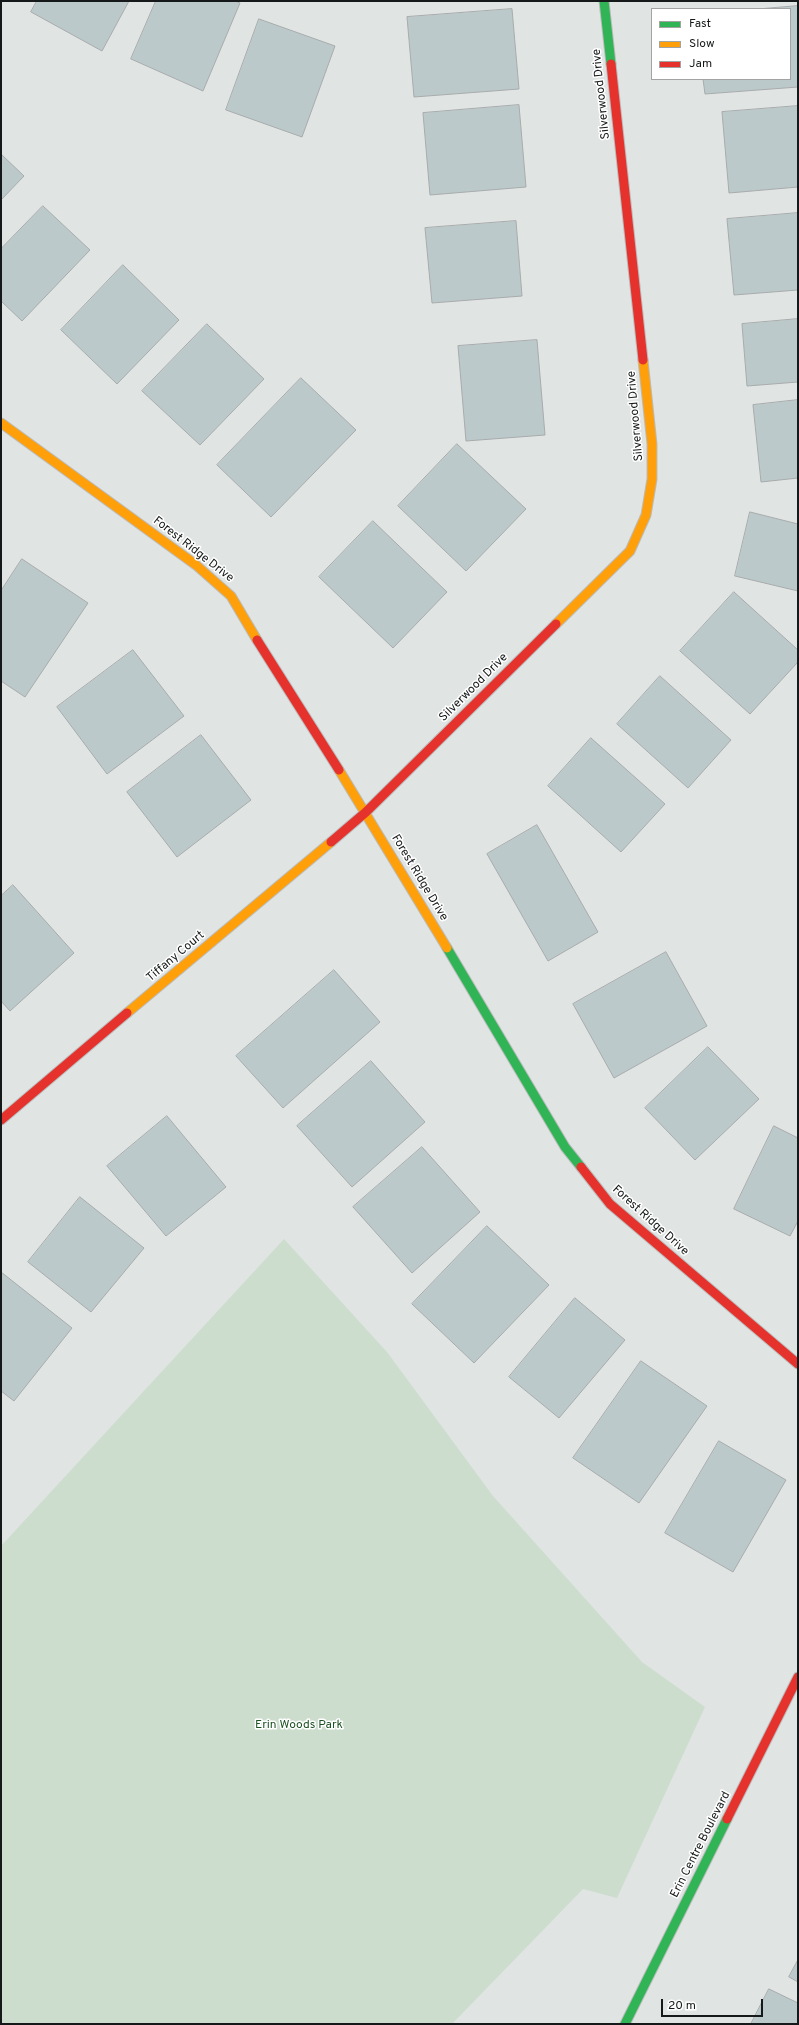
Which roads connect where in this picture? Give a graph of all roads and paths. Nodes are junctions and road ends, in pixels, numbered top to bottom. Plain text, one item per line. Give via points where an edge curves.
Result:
1 (604, 1) edge
2 (1, 423) edge
3 (366, 812) junction
4 (1, 1120) edge
5 (798, 1364) edge
6 (798, 1678) edge
7 (625, 2024) edge

1 - 3 street, Silverwood Drive via 652,444 652,480 646,515 630,551
2 - 3 street, Forest Ridge Drive via 196,564 231,596
3 - 4 street, Tiffany Court
3 - 5 street, Forest Ridge Drive via 565,1147 610,1204
6 - 7 street, Erin Centre Boulevard

